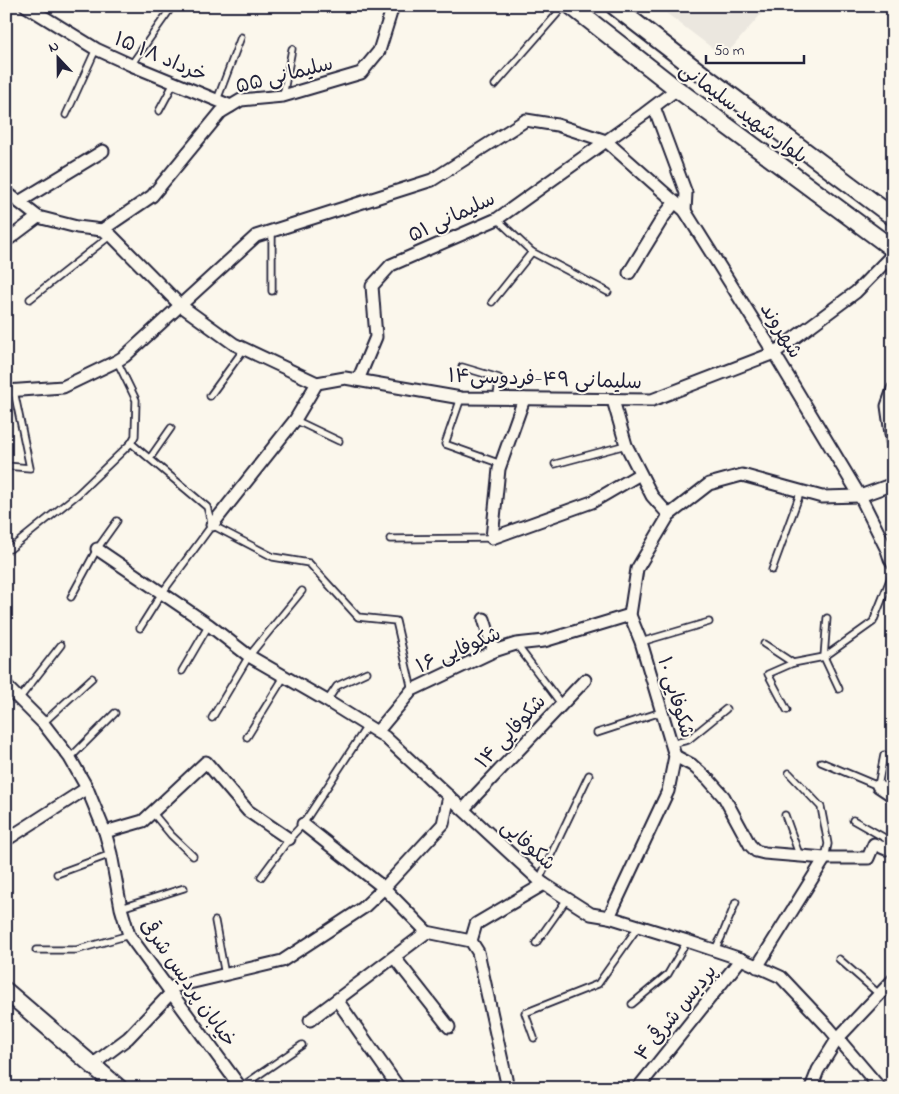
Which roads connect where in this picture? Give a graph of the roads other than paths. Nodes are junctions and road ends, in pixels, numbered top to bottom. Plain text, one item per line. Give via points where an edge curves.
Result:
1 (26, 6) edge
2 (393, 6) edge
3 (564, 6) edge
4 (571, 6) edge
5 (614, 6) edge
6 (169, 11) dead end
7 (241, 37) dead end
8 (96, 48) junction
9 (292, 49) dead end
10 (131, 65) junction
11 (174, 83) junction
12 (495, 85) dead end
13 (676, 89) junction
14 (283, 96) junction
15 (217, 100) junction
16 (231, 106) junction
17 (654, 107) junction
18 (159, 111) dead end
19 (66, 115) dead end
20 (606, 141) junction
21 (103, 151) dead end
22 (846, 182) junction
23 (6, 192) edge
24 (19, 202) junction
25 (675, 202) junction
26 (830, 203) junction
27 (685, 210) junction
28 (38, 217) junction
29 (893, 217) edge
30 (497, 219) junction
31 (272, 231) junction
32 (107, 232) junction
33 (6, 241) edge
34 (893, 249) edge
35 (532, 252) junction
36 (893, 254) edge
37 (629, 273) dead end
38 (272, 291) dead end
39 (608, 292) dead end
40 (30, 299) dead end
41 (492, 302) dead end
42 (180, 305) junction
43 (244, 348) junction
44 (774, 353) junction
45 (117, 361) junction
46 (462, 367) dead end
47 (358, 380) junction
48 (317, 383) junction
49 (893, 389) edge
50 (10, 391) edge
51 (210, 396) dead end
52 (461, 398) junction
53 (497, 398) junction
54 (524, 399) junction
55 (613, 400) junction
56 (295, 420) junction
57 (171, 428) dead end
58 (339, 442) dead end
59 (131, 443) junction
60 (626, 445) junction
61 (893, 448) edge
62 (150, 458) junction
63 (501, 464) junction
64 (555, 464) dead end
65 (6, 466) edge
66 (640, 474) junction
67 (893, 484) edge
68 (801, 491) junction
69 (860, 496) junction
70 (669, 515) junction
71 (116, 521) dead end
72 (212, 525) junction
73 (492, 538) junction
74 (390, 539) dead end
75 (6, 549) edge
76 (97, 549) junction
77 (890, 549) edge
78 (893, 564) edge
79 (772, 570) dead end
80 (893, 572) edge
81 (302, 591) dead end
82 (162, 593) junction
83 (71, 597) dead end
84 (630, 615) junction
85 (827, 618) dead end
86 (484, 619) dead end
87 (709, 622) dead end
88 (209, 625) junction
89 (140, 628) dead end
90 (641, 642) junction
91 (516, 644) junction
92 (764, 644) dead end
93 (60, 645) dead end
94 (494, 651) junction
95 (249, 656) junction
96 (824, 656) junction
97 (793, 663) junction
98 (182, 672) dead end
99 (367, 672) dead end
100 (284, 677) junction
101 (92, 678) dead end
102 (585, 680) dead end
103 (6, 686) edge
104 (839, 689) dead end
105 (412, 690) junction
106 (19, 699) junction
107 (327, 701) junction
108 (562, 704) junction
109 (726, 709) dead end
110 (787, 710) dead end
111 (661, 712) junction
112 (115, 713) dead end
113 (212, 718) dead end
114 (43, 723) junction
115 (372, 729) junction
116 (597, 733) dead end
117 (247, 736) dead end
118 (673, 750) junction
119 (884, 756) dead end
120 (70, 758) junction
121 (822, 762) dead end
122 (790, 773) dead end
123 (589, 775) dead end
124 (878, 786) junction
125 (87, 788) junction
126 (449, 796) junction
127 (893, 796) edge
128 (464, 809) junction
129 (152, 812) junction
130 (785, 815) dead end
131 (853, 820) dead end
132 (303, 824) junction
133 (105, 832) junction
134 (289, 838) junction
135 (892, 839) edge
136 (6, 840) edge
137 (111, 854) junction
138 (193, 856) dead end
139 (800, 857) junction
140 (825, 858) junction
141 (57, 874) dead end
142 (261, 877) dead end
143 (542, 882) junction
144 (184, 888) dead end
145 (384, 888) junction
146 (567, 899) junction
147 (736, 902) dead end
148 (121, 908) junction
149 (609, 917) junction
150 (215, 921) dead end
151 (638, 927) junction
152 (427, 932) junction
153 (129, 935) junction
154 (471, 941) junction
155 (686, 941) junction
156 (536, 943) dead end
157 (36, 950) dead end
158 (714, 951) junction
159 (394, 957) junction
160 (839, 959) dead end
161 (741, 960) junction
162 (757, 967) junction
163 (225, 974) junction
164 (893, 980) edge
165 (6, 991) edge
166 (170, 991) junction
167 (880, 995) junction
168 (337, 1000) junction
169 (632, 1004) dead end
170 (310, 1020) dead end
171 (449, 1027) dead end
172 (534, 1038) dead end
173 (838, 1038) junction
174 (302, 1045) dead end
175 (92, 1065) junction
176 (119, 1088) edge
177 (241, 1088) edge
178 (399, 1088) edge
179 (508, 1088) edge
180 (638, 1088) edge
181 (811, 1088) edge
182 (880, 1088) edge

1 - 8 street, ۱۵ خرداد ۱۸
2 - 14 street, سلیمانی ۵۵ via 379,51 362,73
3 - 12 lane
4 - 13 main road, بلوار شهید سلیمانی
5 - 22 main road, بلوار شهید سلیمانی
6 - 10 lane
7 - 15 lane
8 - 10 street, ۱۵ خرداد ۱۸
8 - 19 lane
9 - 14 lane
10 - 11 street, ۱۵ خرداد ۱۸
11 - 15 street, ۱۵ خرداد ۱۸
11 - 18 lane
13 - 17 street, سلیمانی ۵۱
13 - 26 main road, بلوار شهید سلیمانی
14 - 16 street, سلیمانی ۵۵ via 242,100
15 - 16 street, ۱۵ خرداد ۱۸
16 - 32 street, سلیمانی ۵۵ via 221,112 152,196
17 - 20 street, سلیمانی ۵۱
17 - 27 street via 686,192
20 - 25 street, شهروند
20 - 30 street, سلیمانی ۵۱
20 - 31 street via 557,125 526,120 432,180
21 - 24 street
22 - 26 main road
22 - 29 main road, بلوار شهید سلیمانی
23 - 24 street
24 - 28 street
25 - 27 street, شهروند
25 - 37 street
26 - 34 main road, بلوار شهید سلیمانی
27 - 44 street, شهروند
28 - 32 street
28 - 33 street
30 - 35 lane
30 - 47 street, سلیمانی ۵۱ via 392,265 372,286 376,337
31 - 38 lane
31 - 42 street via 256,236
32 - 40 lane
32 - 42 street
35 - 39 lane
35 - 41 lane
36 - 44 street, سلیمانی ۴۹-فردوسی۱۴ via 856,292
42 - 43 street
42 - 45 street
43 - 48 street
43 - 51 lane
44 - 55 street, سلیمانی ۴۹-فردوسی۱۴ via 652,400
44 - 69 street, شهروند
45 - 50 street via 63,387
45 - 59 lane via 136,400 135,436
46 - 53 lane via 499,378
47 - 48 street, سلیمانی ۴۹-فردوسی۱۴ via 345,378
47 - 52 street, سلیمانی ۴۹-فردوسی۱۴
48 - 56 street
49 - 61 street via 887,406
50 - 65 lane via 30,468
52 - 53 street, سلیمانی ۴۹-فردوسی۱۴
52 - 63 lane via 445,444
53 - 54 street, سلیمانی ۴۹-فردوسی۱۴
54 - 55 street, سلیمانی ۴۹-فردوسی۱۴
54 - 63 street
55 - 60 street
56 - 58 lane
56 - 72 street
57 - 62 lane
59 - 62 lane
59 - 75 lane via 78,494
60 - 64 lane
60 - 66 street
62 - 72 lane via 207,507
63 - 73 street
66 - 70 street via 652,496
66 - 73 street via 592,502
67 - 69 street
68 - 69 street via 822,497
68 - 70 street via 742,475 709,484
68 - 79 lane
69 - 77 street, شهروند
70 - 84 street via 637,569
71 - 76 lane
72 - 82 lane
72 - 105 lane via 273,557 309,563 358,617 396,621
73 - 74 lane
76 - 82 street, شکوفایی
76 - 83 lane
77 - 78 street, شهروند
80 - 96 lane via 873,622
81 - 95 lane
82 - 88 street, شکوفایی
82 - 89 lane
84 - 90 street, شکوفایی ۱۰
84 - 91 street, شکوفایی ۱۶ via 544,641
85 - 96 lane
86 - 94 street
87 - 90 lane
88 - 95 street, شکوفایی
88 - 98 lane
90 - 111 street, شکوفایی ۱۰
91 - 94 street, شکوفایی ۱۶
91 - 108 lane
92 - 97 lane
93 - 106 lane
94 - 105 street, شکوفایی ۱۶
95 - 100 street, شکوفایی
95 - 113 lane
96 - 97 lane
96 - 104 lane
97 - 110 lane via 768,674
99 - 107 lane via 337,686
100 - 107 street, شکوفایی
100 - 117 lane
101 - 114 lane
102 - 108 street, شکوفایی ۱۴
103 - 106 street, خیابان پردیس شرقی
105 - 115 street, شکوفایی ۱۶
106 - 114 street, خیابان پردیس شرقی
107 - 115 street, شکوفایی
108 - 128 street, شکوفایی ۱۴
109 - 118 lane
111 - 116 lane
111 - 118 street, شکوفایی ۱۰
112 - 120 lane
114 - 120 street, خیابان پردیس شرقی
115 - 126 street, شکوفایی
115 - 132 lane
118 - 139 street via 724,797 750,845 764,853
118 - 149 street, شکوفایی ۱۰ via 668,790
119 - 124 lane
120 - 125 street, خیابان پردیس شرقی
121 - 124 lane
122 - 140 lane via 821,807 828,844
123 - 143 lane
124 - 127 street
125 - 133 street, خیابان پردیس شرقی
125 - 136 street
126 - 128 street, شکوفایی
126 - 145 street via 443,824
128 - 143 street, شکوفایی
129 - 133 street via 143,821
129 - 134 street via 206,762 248,811
129 - 138 lane
130 - 139 lane
131 - 135 lane
132 - 134 lane
132 - 145 street
133 - 137 street, خیابان پردیس شرقی
134 - 142 lane
135 - 140 street via 886,849 874,844 868,858
137 - 141 lane
137 - 148 street, خیابان پردیس شرقی
139 - 140 street
140 - 162 street
143 - 146 street, شکوفایی
143 - 154 street via 476,924
144 - 148 lane
145 - 152 street
145 - 163 street via 363,908 282,961
146 - 149 street, شکوفایی via 591,914
146 - 156 lane
147 - 158 lane
148 - 153 street, خیابان پردیس شرقی
149 - 151 street, شکوفایی
150 - 163 lane
151 - 155 street, شکوفایی
151 - 172 lane via 598,984 525,1013
152 - 154 street
152 - 159 street
153 - 157 lane via 76,950
153 - 166 street, خیابان پردیس شرقی
154 - 179 street via 478,952
155 - 158 street, شکوفایی
155 - 169 lane via 668,974
158 - 161 street, شکوفایی
159 - 168 street
159 - 171 street
160 - 167 lane
161 - 162 street, شکوفایی
161 - 180 street, پردیس شرقی ۴
162 - 173 street, شکوفایی via 781,977
163 - 166 street
164 - 167 street
165 - 175 main road
166 - 175 street via 128,1038
166 - 177 street, خیابان پردیس شرقی
167 - 173 street
168 - 170 street
168 - 178 street
173 - 181 street
173 - 182 street, شکوفایی
174 - 177 lane
175 - 176 main road

